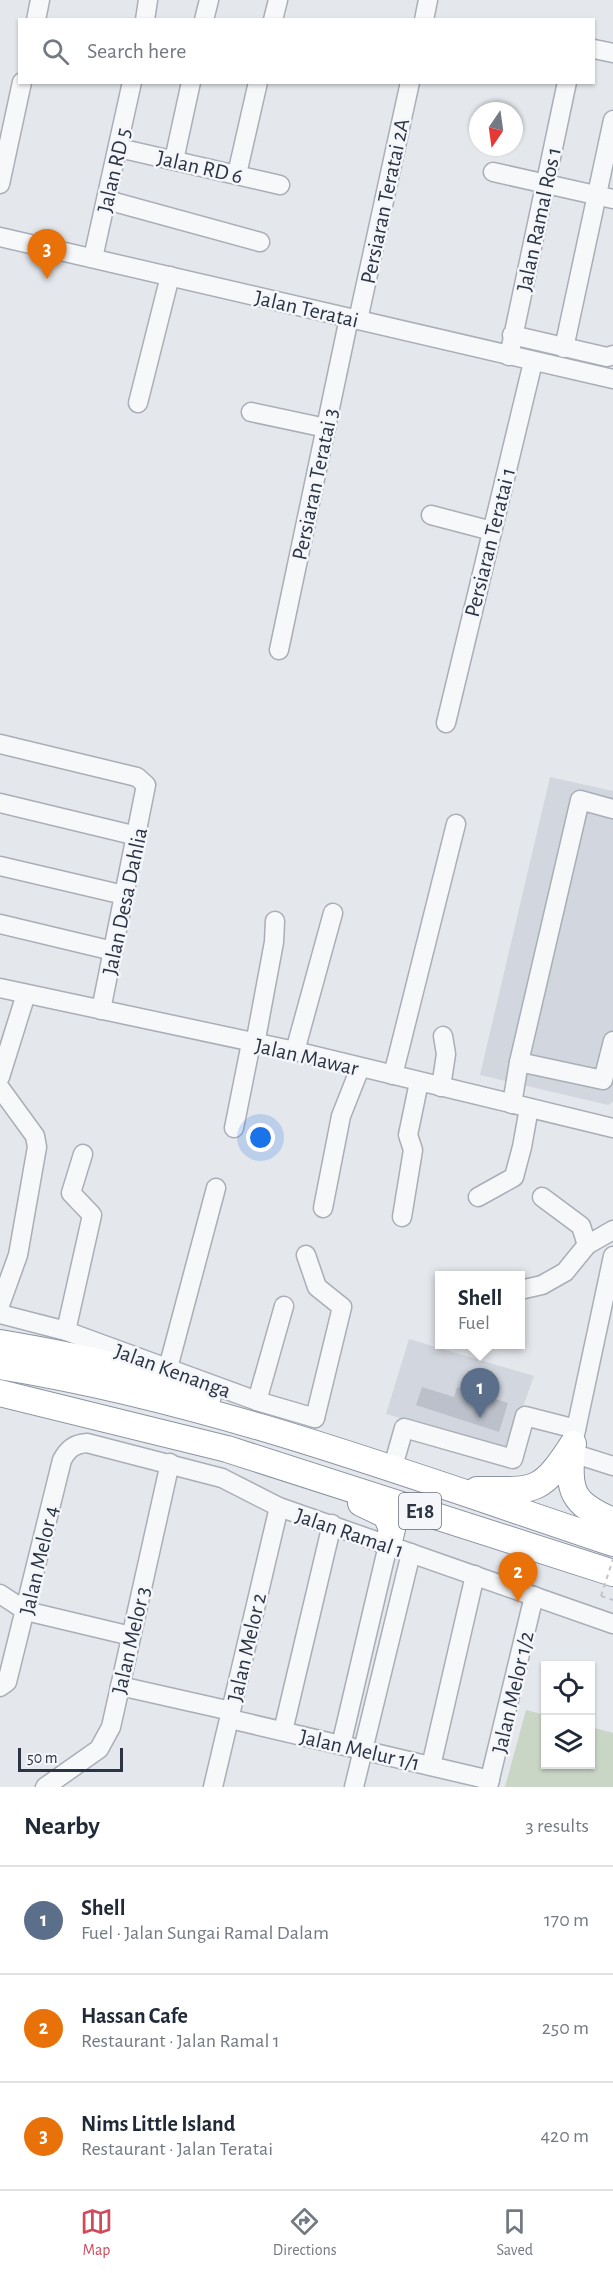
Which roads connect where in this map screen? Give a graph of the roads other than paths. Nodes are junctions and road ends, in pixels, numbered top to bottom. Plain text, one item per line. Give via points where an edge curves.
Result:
1 (40, 0) edge
2 (148, 0) edge
3 (209, 0) edge
4 (278, 0) edge
5 (428, 0) edge
6 (36, 18) edge
7 (144, 18) edge
8 (204, 18) edge
9 (274, 18) edge
10 (424, 18) edge
11 (22, 84) edge
12 (132, 84) edge
13 (191, 84) edge
14 (258, 84) edge
15 (410, 84) edge
16 (567, 84) edge
17 (613, 120) edge
18 (119, 148) junction
19 (174, 160) junction
20 (493, 172) dead end
21 (237, 174) junction
22 (0, 184) edge
23 (546, 184) junction
24 (280, 185) dead end
25 (604, 197) edge
26 (107, 200) junction
27 (0, 237) edge
28 (260, 242) dead end
29 (93, 258) junction
30 (170, 276) junction
31 (353, 319) junction
32 (512, 335) junction
33 (564, 348) junction
34 (613, 355) edge
35 (508, 356) junction
36 (533, 362) junction
37 (613, 379) edge
38 (138, 403) dead end
39 (251, 412) dead end
40 (326, 428) junction
41 (431, 515) dead end
42 (492, 531) junction
43 (279, 650) dead end
44 (446, 723) dead end
45 (0, 744) edge
46 (0, 803) edge
47 (613, 809) edge
48 (456, 824) dead end
49 (137, 836) junction
50 (0, 866) edge
51 (124, 895) junction
52 (333, 913) dead end
53 (275, 921) dead end
54 (0, 924) edge
55 (113, 951) junction
56 (0, 988) edge
57 (26, 994) junction
58 (101, 1011) junction
59 (444, 1036) dead end
60 (613, 1041) edge
61 (253, 1044) junction
62 (295, 1051) junction
63 (519, 1062) junction
64 (360, 1068) junction
65 (393, 1075) junction
66 (0, 1077) edge
67 (419, 1082) junction
68 (441, 1087) junction
69 (0, 1088) edge
70 (520, 1106) junction
71 (613, 1120) edge
72 (588, 1121) junction
73 (234, 1128) dead end
74 (613, 1128) edge
75 (613, 1136) edge
76 (83, 1154) dead end
77 (216, 1188) dead end
78 (478, 1197) dead end
79 (542, 1197) dead end
80 (323, 1208) dead end
81 (402, 1217) dead end
82 (613, 1230) edge
83 (587, 1245) junction
84 (306, 1255) dead end
85 (613, 1256) edge
86 (525, 1289) edge
87 (0, 1305) edge
88 (284, 1306) dead end
89 (0, 1314) edge
90 (0, 1330) edge
91 (61, 1342) junction
92 (0, 1343) edge
93 (0, 1366) edge
94 (168, 1368) junction
95 (0, 1393) edge
96 (257, 1401) junction
97 (315, 1418) junction
98 (269, 1430) junction
99 (573, 1442) junction
100 (87, 1443) joint
101 (326, 1448) junction
102 (227, 1449) junction
103 (170, 1463) junction
104 (613, 1466) edge
105 (392, 1470) junction
106 (455, 1490) junction
107 (279, 1507) junction
108 (613, 1521) edge
109 (332, 1524) junction
110 (613, 1543) edge
111 (398, 1548) junction
112 (544, 1551) junction
113 (613, 1573) edge
114 (475, 1575) junction
115 (0, 1594) edge
116 (534, 1596) junction
117 (26, 1611) junction
118 (613, 1624) edge
119 (131, 1636) junction
120 (120, 1686) junction
121 (0, 1687) edge
122 (230, 1715) junction
123 (283, 1731) junction
124 (341, 1745) junction
125 (363, 1750) junction
126 (431, 1766) junction
127 (493, 1784) edge
128 (45, 1787) edge
129 (213, 1787) edge
130 (354, 1787) edge

1 - 6 street
2 - 7 street
3 - 8 street
4 - 9 street
5 - 10 street
11 - 22 street
12 - 18 street, Jalan RD 5
13 - 19 street
14 - 21 street
15 - 31 street, Persiaran Teratai 2A
16 - 23 street, Jalan Ramal Ros 1
17 - 25 street
18 - 19 street, Jalan RD 6
18 - 26 street, Jalan RD 5
19 - 21 street, Jalan RD 6
20 - 23 street
21 - 24 street, Jalan RD 6
23 - 25 street
23 - 32 street, Jalan Ramal Ros 1
25 - 33 street
26 - 28 street
26 - 29 street, Jalan RD 5
27 - 29 street, Jalan Teratai
29 - 30 street, Jalan Teratai
30 - 31 street, Jalan Teratai
30 - 38 street
31 - 35 street, Jalan Teratai
31 - 40 street, Persiaran Teratai 3
32 - 33 street
32 - 35 street, Jalan Ramal Ros 1
33 - 34 street
35 - 36 street, Jalan Teratai
36 - 37 street, Jalan Teratai
36 - 42 street, Persiaran Teratai 1
39 - 40 street
40 - 43 street, Persiaran Teratai 3
41 - 42 street
42 - 44 street, Persiaran Teratai 1
45 - 49 street, Jalan Desa Dahlia via 143,781 147,791
46 - 49 street
47 - 63 street via 580,800
48 - 65 street
49 - 51 street, Jalan Desa Dahlia
50 - 51 street
51 - 55 street, Jalan Desa Dahlia
52 - 62 street
53 - 61 street
54 - 55 street
55 - 58 street, Jalan Desa Dahlia
56 - 57 street, Jalan Mawar
57 - 58 street, Jalan Mawar
57 - 66 street
58 - 61 street, Jalan Mawar
59 - 68 street
60 - 63 street via 603,1080
61 - 62 street, Jalan Mawar
61 - 73 street
62 - 64 street, Jalan Mawar
63 - 70 street
64 - 65 street, Jalan Mawar
64 - 80 street via 341,1116
65 - 67 street, Jalan Mawar
67 - 68 street, Jalan Mawar
67 - 81 street via 408,1135 413,1150
68 - 70 street, Jalan Mawar
69 - 87 street via 35,1136 37,1147 18,1255
70 - 72 street, Jalan Mawar
70 - 78 street via 522,1147 514,1177
71 - 72 street
72 - 74 street, Jalan Mawar
72 - 75 street
76 - 91 street via 71,1193 92,1215
77 - 94 street
79 - 83 street via 581,1226
82 - 83 street
83 - 86 street via 565,1272 542,1285
84 - 97 street via 317,1287 342,1307
85 - 99 street
88 - 96 street
89 - 91 street, Jalan Kenanga
90 - 91 highway
91 - 92 highway, E18
91 - 94 street, Jalan Kenanga
91 - 98 highway, E18 via 255,1416
93 - 98 highway, E18 via 140,1394
94 - 96 street, Jalan Kenanga
95 - 102 highway, E18
96 - 97 street, Jalan Kenanga
97 - 101 street
98 - 101 highway, E18
99 - 104 street
99 - 105 street via 525,1416 513,1459 404,1428
99 - 106 highway via 552,1475 534,1486
99 - 108 highway via 572,1491 580,1505
100 - 103 street, Jalan Ramal 1
100 - 117 street, Jalan Melor 4 via 71,1447 62,1460
101 - 105 highway, E18
102 - 111 highway via 386,1515
102 - 112 highway, E18
103 - 107 street, Jalan Ramal 1 via 222,1478
103 - 119 street, Jalan Melor 3
105 - 106 highway, E18
106 - 110 highway, E18
107 - 109 street, Jalan Ramal 1
107 - 122 street, Jalan Melor 2
109 - 111 street, Jalan Ramal 1
109 - 123 street
111 - 112 highway via 402,1526 408,1522
111 - 114 street, Jalan Ramal 1
111 - 124 street
111 - 125 street
112 - 113 highway, E18
114 - 116 street, Jalan Ramal 1
114 - 126 street
115 - 117 street
116 - 118 street, Jalan Ramal 1
116 - 127 street, Jalan Melor 1/2
117 - 119 street
117 - 121 street, Jalan Melor 4 via 7,1682
119 - 120 street, Jalan Melor 3
120 - 122 street, Jalan Melur 1/1
120 - 128 street, Jalan Melor 3 via 111,1727 99,1749
122 - 123 street, Jalan Melur 1/1
122 - 129 street, Jalan Melor 2
123 - 124 street, Jalan Melur 1/1
124 - 125 street, Jalan Melur 1/1
125 - 126 street, Jalan Melur 1/1
125 - 130 street
126 - 127 street, Jalan Melur 1/1

